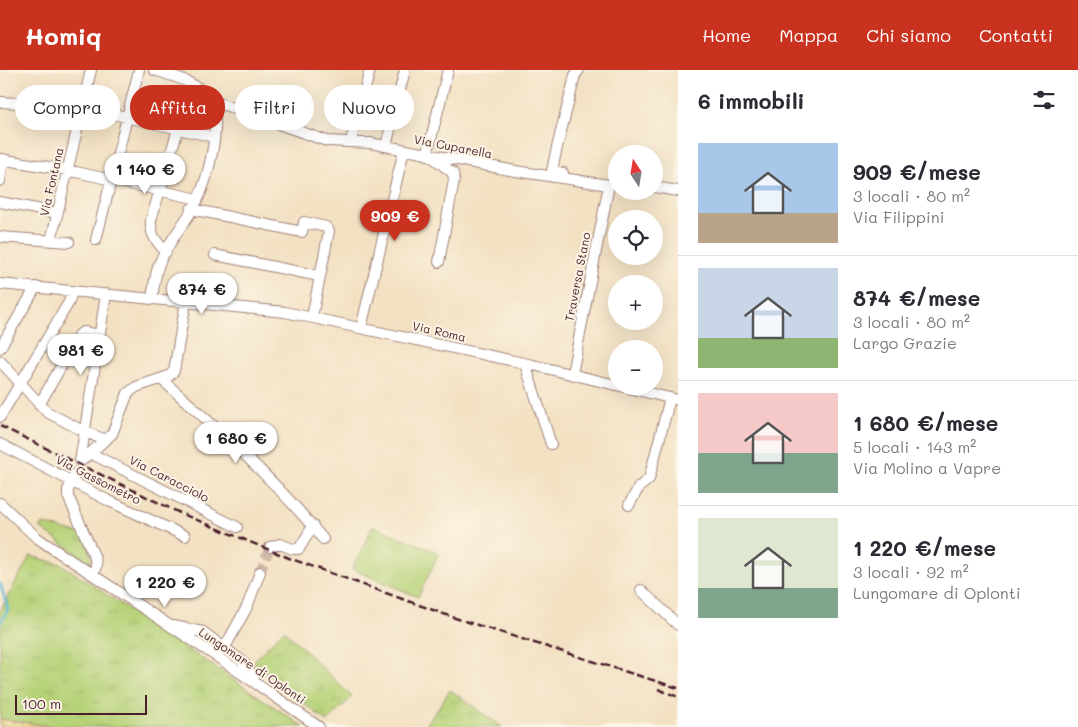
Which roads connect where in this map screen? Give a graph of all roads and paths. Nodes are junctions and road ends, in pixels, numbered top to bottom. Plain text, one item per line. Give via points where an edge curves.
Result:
1 (91, 70) edge
2 (139, 70) edge
3 (154, 70) edge
4 (370, 70) edge
5 (405, 70) edge
6 (448, 70) edge
7 (578, 70) edge
8 (87, 85) edge
9 (193, 85) edge
10 (0, 102) edge
11 (15, 103) edge
12 (225, 105) edge
13 (120, 114) edge
14 (129, 116) junction
15 (77, 130) edge
16 (178, 130) edge
17 (182, 130) edge
18 (215, 130) edge
19 (214, 138) junction
20 (351, 141) junction
21 (386, 146) junction
22 (404, 150) junction
23 (429, 155) junction
24 (2, 159) edge
25 (67, 170) junction
26 (113, 179) junction
27 (0, 181) edge
28 (608, 182) edge
29 (608, 182) edge
30 (663, 188) edge
31 (160, 189) junction
32 (678, 191) edge
33 (198, 198) junction
34 (609, 200) edge
35 (0, 202) edge
36 (191, 209) junction
37 (57, 213) junction
38 (0, 237) edge
39 (96, 240) dead end
40 (51, 241) junction
41 (68, 242) dead end
42 (166, 252) junction
43 (215, 255) dead end
44 (439, 262) dead end
45 (319, 276) junction
46 (0, 284) edge
47 (36, 287) junction
48 (72, 291) junction
49 (106, 294) junction
50 (152, 298) junction
51 (186, 301) junction
52 (312, 317) junction
53 (361, 328) junction
54 (100, 335) junction
55 (0, 348) edge
56 (0, 361) edge
57 (525, 364) junction
58 (572, 374) junction
59 (161, 379) junction
60 (21, 383) junction
61 (608, 383) edge
62 (658, 395) edge
63 (676, 399) edge
64 (39, 405) junction
65 (1, 413) edge
66 (85, 432) junction
67 (106, 440) junction
68 (0, 444) edge
69 (551, 444) dead end
70 (90, 453) junction
71 (73, 477) junction
72 (0, 503) edge
73 (629, 506) dead end
74 (312, 526) junction
75 (237, 527) dead end
76 (186, 536) dead end
77 (323, 539) dead end
78 (270, 548) dead end
79 (260, 572) tunnel mouth
80 (93, 575) junction
81 (641, 590) dead end
82 (169, 625) junction
83 (678, 626) edge
84 (225, 647) junction
85 (257, 683) junction
86 (319, 727) edge

1 - 8 street, Via Fontana
2 - 14 street
3 - 9 street
4 - 20 street
5 - 21 street
6 - 23 street
7 - 29 street via 552,171
10 - 11 street
12 - 20 street, Via Cuparella via 327,141
13 - 14 street
14 - 26 street
15 - 25 street, Via Fontana
16 - 31 street
17 - 19 street
18 - 19 street
19 - 33 street
20 - 21 street, Via Cuparella
21 - 22 street, Via Cuparella
22 - 23 street, Via Cuparella
22 - 53 street
23 - 28 street, Via Cuparella via 515,171
23 - 44 street via 453,173 454,180
24 - 25 street
24 - 27 street
25 - 26 street
25 - 37 street, Via Fontana
26 - 31 street
26 - 39 street
30 - 32 street
31 - 33 street
31 - 42 street via 150,230 154,240
33 - 36 street
34 - 58 street, Traversa Stano
35 - 37 street
36 - 42 street
36 - 45 street via 302,232 304,222 326,226 329,231
37 - 40 street, Via Fontana
38 - 40 street
40 - 41 street
42 - 50 street via 156,274
43 - 45 street
45 - 52 street
46 - 47 street, Via Roma
47 - 48 street, Via Roma
47 - 55 street
48 - 49 street, Via Roma
48 - 60 street
49 - 50 street, Via Roma
49 - 54 street
50 - 51 street, Via Roma
51 - 52 street, Via Roma
51 - 59 street via 174,372
52 - 53 street, Via Roma
53 - 57 street, Via Roma
54 - 64 street via 83,332 79,335
54 - 66 street
56 - 60 street
57 - 58 street, Via Roma
57 - 69 street
58 - 61 street, Via Roma
59 - 67 street via 128,393 116,426
59 - 74 street via 217,428 295,504
60 - 64 street
60 - 65 street
62 - 63 street, Via Roma
63 - 73 street via 649,479 639,487
64 - 66 street
66 - 67 street
66 - 70 street via 80,462
67 - 70 street
68 - 71 street, Via Gassometro
70 - 75 street, Via Caracciolo
71 - 76 street, Via Gassometro via 109,501
71 - 80 street via 68,496 95,558
72 - 80 street, Lungomare di Oplonti via 36,537
74 - 77 street
74 - 78 street via 299,549 280,544
79 - 84 street via 247,607
80 - 82 street, Lungomare di Oplonti
81 - 83 street
82 - 84 street via 196,629
82 - 85 street, Lungomare di Oplonti
84 - 85 street via 243,662
85 - 86 street, Lungomare di Oplonti

